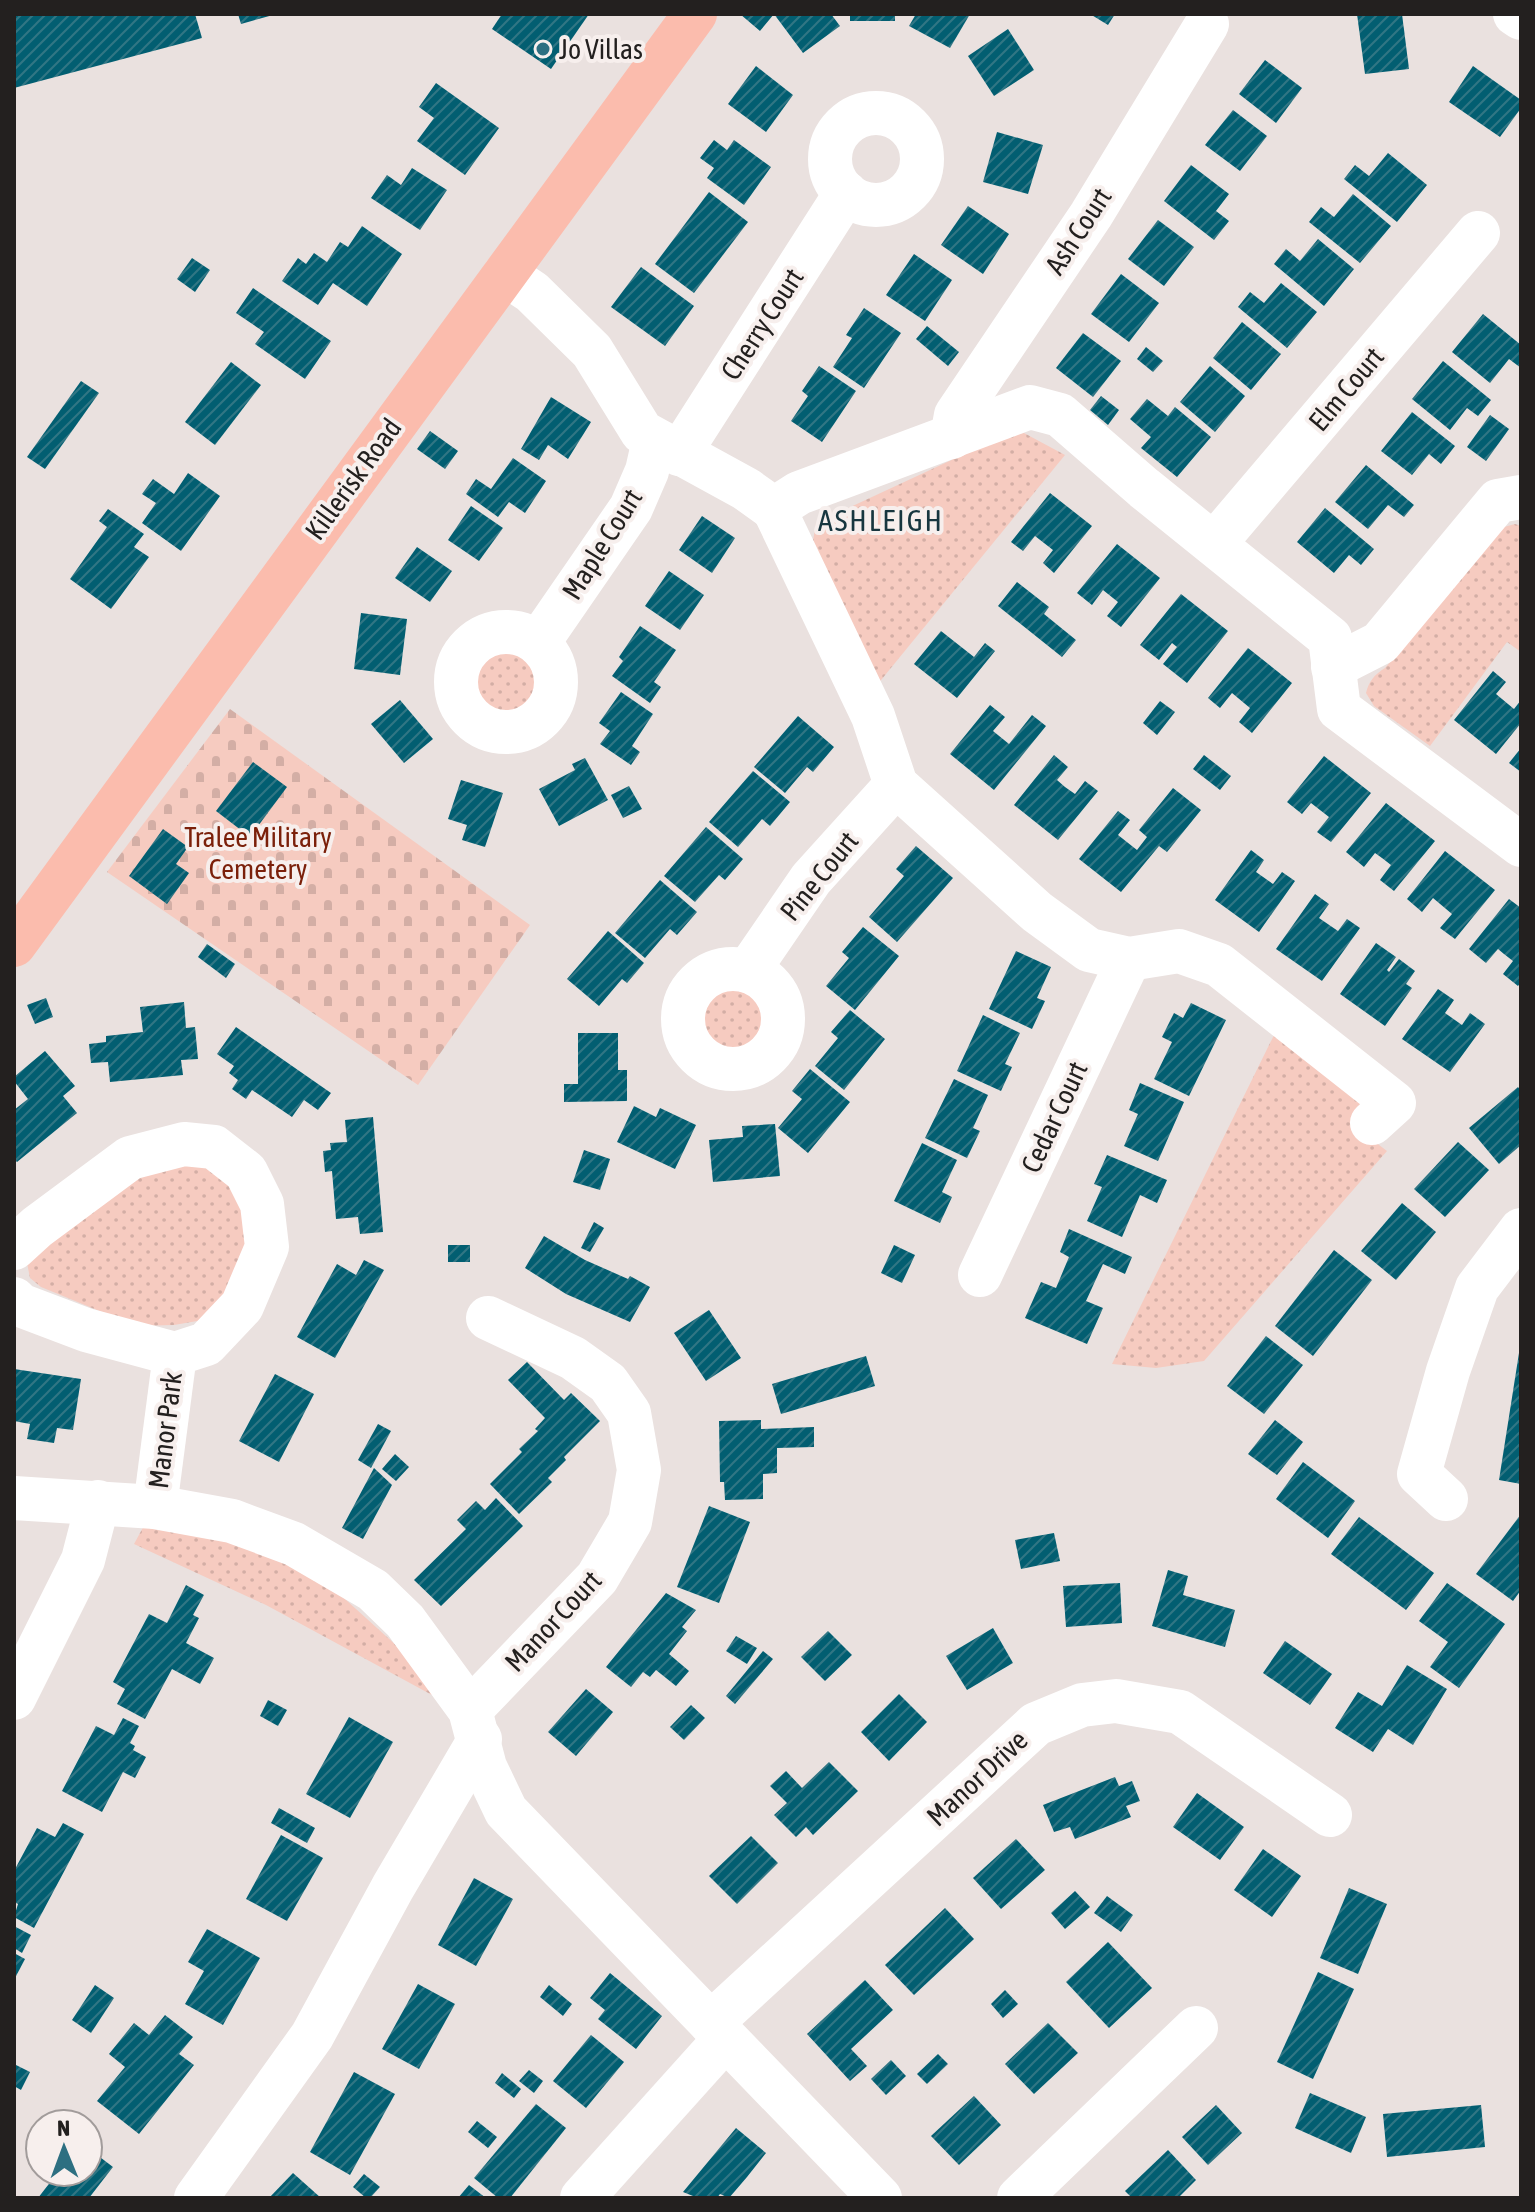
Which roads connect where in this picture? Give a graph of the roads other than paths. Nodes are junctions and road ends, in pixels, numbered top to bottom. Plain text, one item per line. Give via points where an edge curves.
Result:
1 (695, 14) edge
2 (1515, 14) edge
3 (1521, 18) edge
4 (1207, 24) dead end
5 (846, 193) dead end
6 (1478, 233) dead end
7 (505, 274) junction
8 (952, 437) junction
9 (666, 447) junction
10 (1521, 497) edge
11 (774, 509) junction
12 (1214, 544) junction
13 (538, 643) dead end
14 (1333, 667) junction
15 (896, 785) junction
16 (1521, 845) edge
17 (14, 945) edge
18 (1129, 959) junction
19 (748, 971) dead end
20 (1372, 1123) dead end
21 (1521, 1230) edge
22 (14, 1248) edge
23 (980, 1275) dead end
24 (14, 1299) edge
25 (488, 1318) dead end
26 (175, 1354) junction
27 (14, 1498) edge
28 (1446, 1499) dead end
29 (98, 1502) junction
30 (155, 1507) junction
31 (14, 1698) edge
32 (475, 1724) junction
33 (1330, 1815) dead end
34 (1196, 2028) dead end
35 (718, 2031) junction
36 (587, 2196) edge
37 (196, 2198) edge
38 (880, 2198) edge
39 (1019, 2198) edge

1 - 7 main road, Killerisk Road
2 - 3 street
4 - 8 street, Ash Court via 1091,215 956,415
5 - 9 street, Cherry Court
6 - 12 street, Elm Court
7 - 9 street via 532,292 592,351 642,432
7 - 17 main road, Killerisk Road
8 - 11 street via 799,493
8 - 12 street via 1030,407 1060,415
9 - 11 street
9 - 13 street, Maple Court via 647,471 631,508
10 - 14 street via 1498,501 1380,643
11 - 15 street via 873,716
12 - 14 street via 1330,638
14 - 16 street via 1339,709
15 - 18 street via 1037,912 1089,950
15 - 19 street, Pine Court via 811,879
18 - 20 street via 1179,951 1219,965 1394,1103
18 - 23 street, Cedar Court
21 - 28 street via 1477,1288 1419,1474
22 - 26 street, Manor Park via 130,1158 184,1144 214,1147 246,1172 262,1204 267,1247 242,1306 206,1344
24 - 26 street, Manor Park via 86,1330
25 - 32 street, Manor Court via 573,1358 608,1383 629,1413 639,1470 630,1522 597,1578
26 - 30 street, Manor Park
27 - 29 street
29 - 30 street
29 - 31 street via 83,1560
30 - 32 street via 232,1521 294,1544 373,1590 405,1621
32 - 35 street via 485,1767 506,1811
32 - 37 street, Manor Court via 312,2036
33 - 35 street, Manor Drive via 1180,1712 1116,1701 1082,1705 1036,1724
34 - 39 street
35 - 36 street, Manor Drive
35 - 38 street

